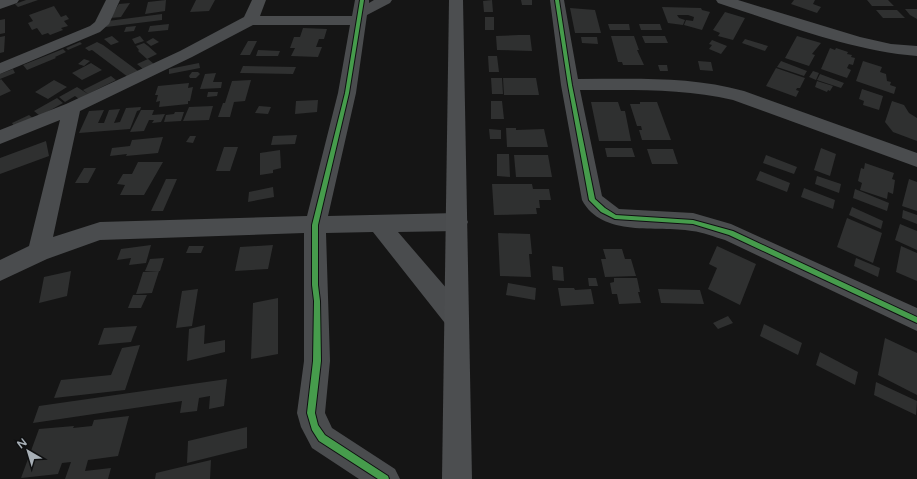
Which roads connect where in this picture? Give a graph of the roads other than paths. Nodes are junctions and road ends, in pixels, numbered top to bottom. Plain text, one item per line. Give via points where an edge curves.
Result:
1 (12, 0) edge
2 (113, 0) edge
3 (259, 0) edge
4 (385, 0) edge
5 (456, 0) edge
6 (557, 0) edge
7 (723, 0) edge
8 (0, 4) edge
9 (360, 11) edge
10 (250, 20) junction
11 (917, 51) edge
12 (0, 69) edge
13 (570, 86) junction
14 (72, 108) junction
15 (0, 137) edge
16 (917, 160) edge
17 (456, 222) junction
18 (379, 224) junction
19 (315, 225) junction
20 (39, 252) junction
21 (0, 271) edge
22 (457, 319) junction
23 (917, 320) edge
24 (385, 479) edge
25 (457, 479) edge

1 - 8 street
2 - 12 street via 95,29
3 - 10 street
4 - 9 street
5 - 17 main road
6 - 13 street
7 - 11 street via 856,41 891,49
9 - 10 street
9 - 19 street via 347,93
10 - 14 street via 186,54
13 - 16 street via 675,85 715,89
13 - 23 street via 592,200 603,210 615,217 693,222 712,227
14 - 15 street
14 - 20 street
17 - 18 street
17 - 22 main road
18 - 19 street
18 - 22 street
19 - 20 street via 100,231
19 - 24 street via 317,361 311,413 322,438
20 - 21 street
22 - 25 main road

